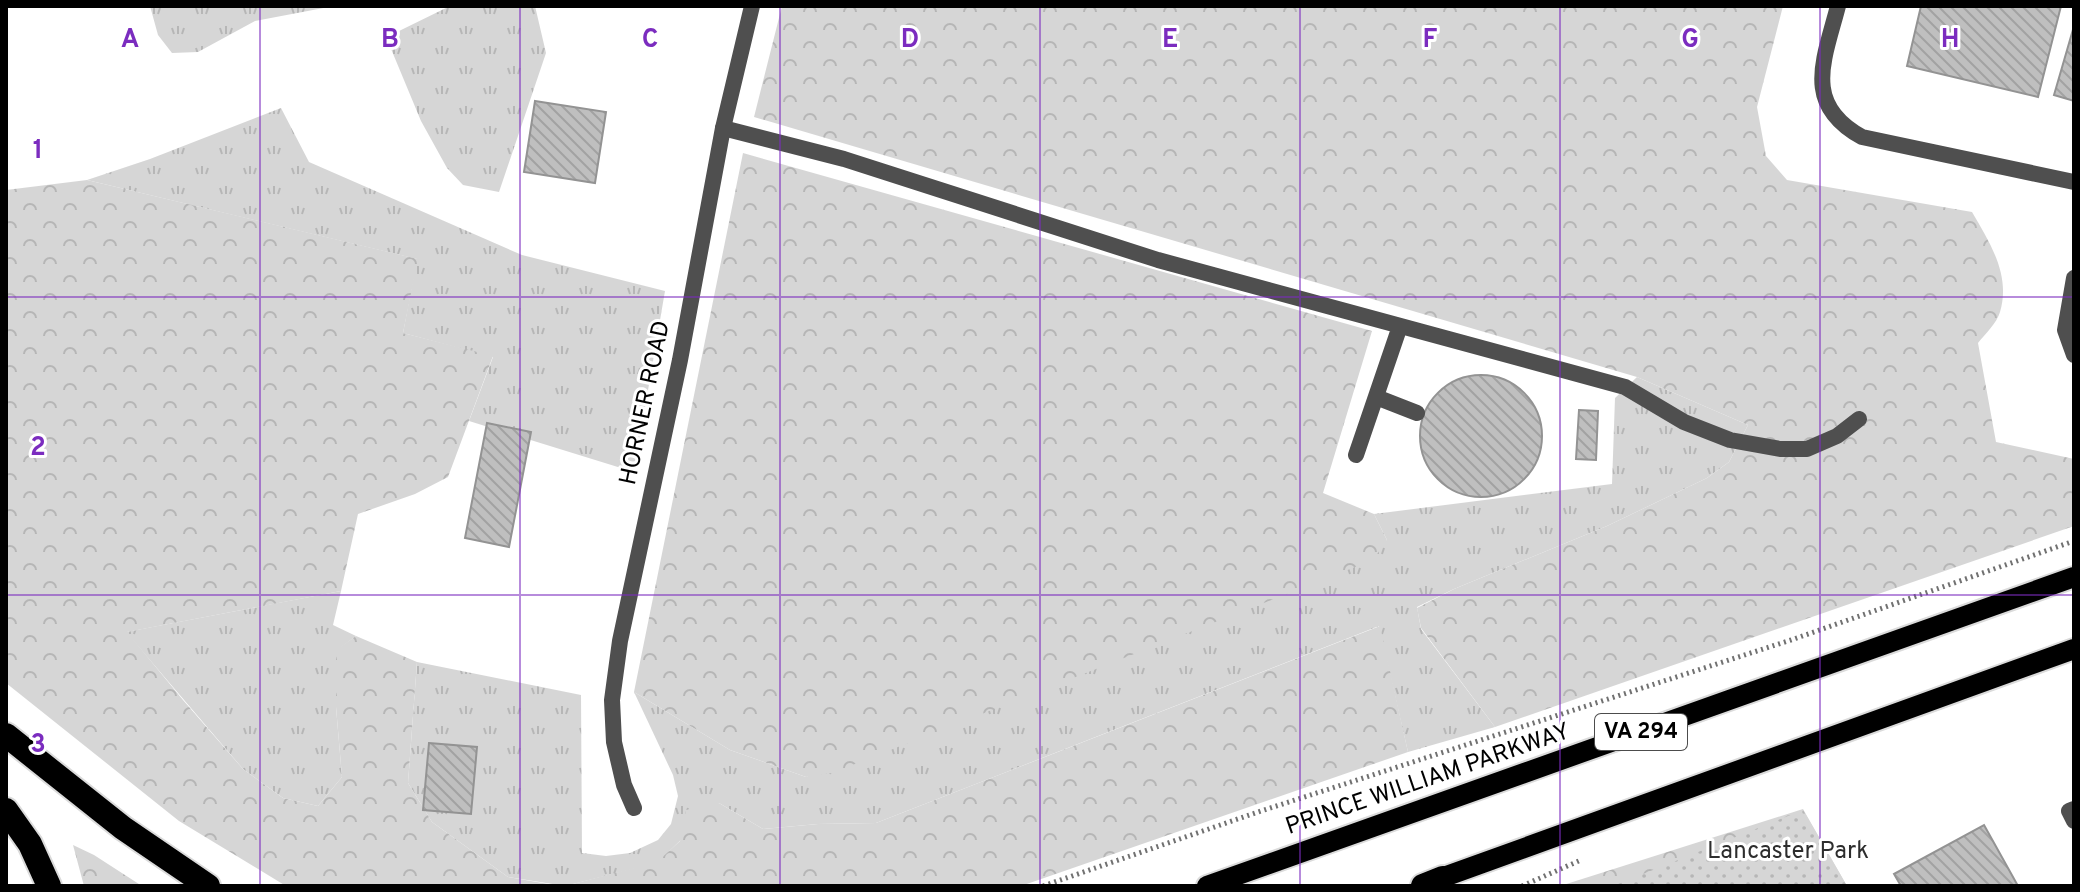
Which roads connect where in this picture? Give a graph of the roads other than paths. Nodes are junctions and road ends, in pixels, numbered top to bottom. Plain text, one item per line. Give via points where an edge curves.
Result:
1 (752, 6) edge
2 (1838, 6) edge
3 (723, 128) junction
4 (2074, 182) edge
5 (2074, 278) edge
6 (1400, 326) junction
7 (2074, 355) edge
8 (1376, 397) junction
9 (1417, 413) dead end
10 (1859, 419) dead end
11 (1356, 455) dead end
12 (2074, 577) edge
13 (2074, 649) edge
14 (6, 735) edge
15 (634, 808) dead end
16 (2074, 809) edge
17 (6, 810) edge
18 (2074, 821) edge
19 (1428, 883) edge
20 (49, 886) edge
21 (208, 886) edge
22 (1207, 886) edge

1 - 3 street, HORNER ROAD
2 - 4 street via 1822,68 1822,91 1846,128 1862,137
3 - 6 street via 844,159 1158,260
3 - 15 street, HORNER ROAD via 612,700 614,742
5 - 7 street via 2065,330
6 - 8 street
6 - 10 street via 1625,387 1684,422 1730,440 1807,449
8 - 9 street
8 - 11 street
12 - 22 main road, PRINCE WILLIAM PARKWAY / VA 294
13 - 19 main road
14 - 21 highway via 123,828
16 - 18 street via 2069,811
17 - 20 highway via 30,844

